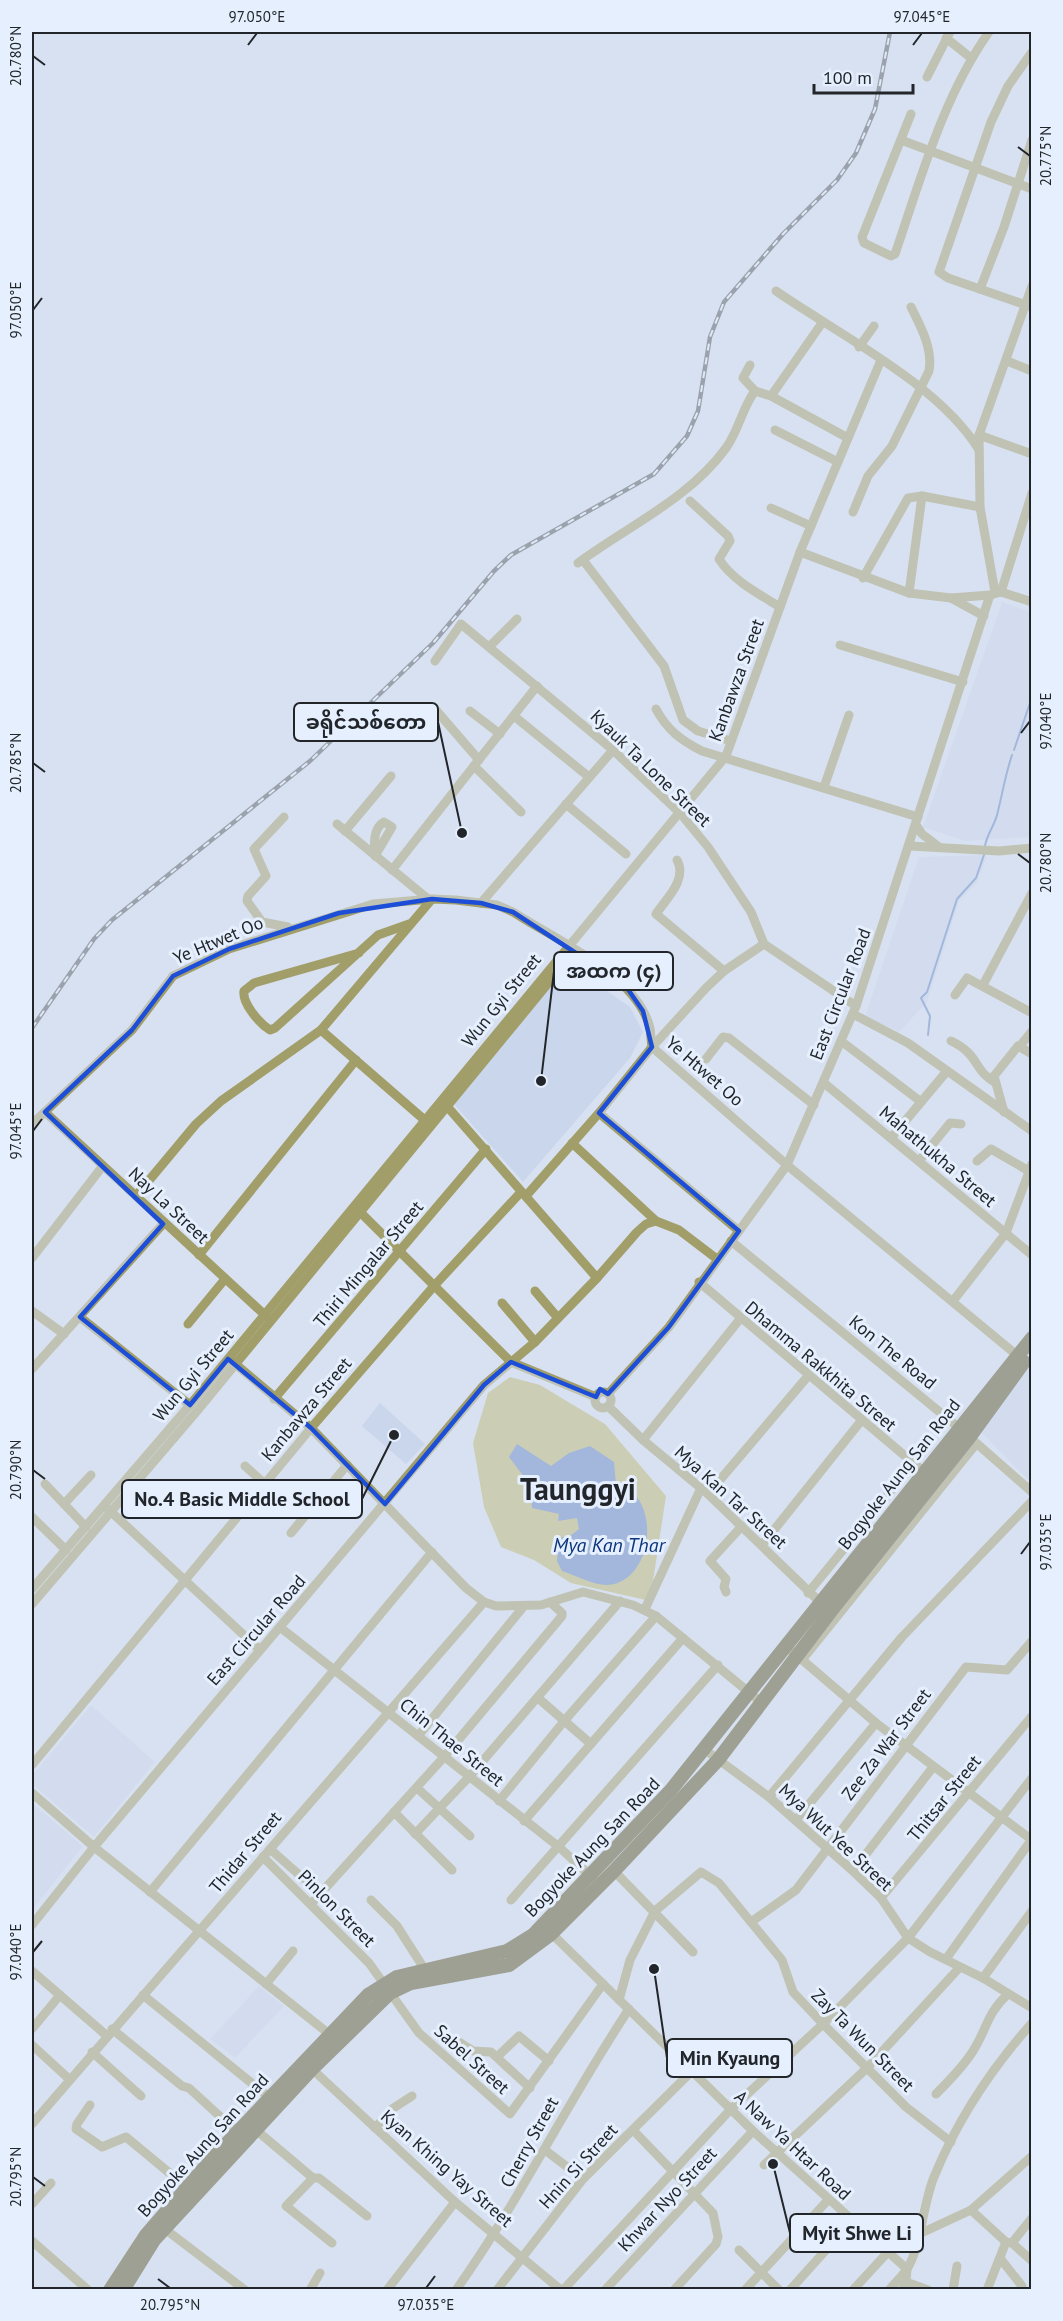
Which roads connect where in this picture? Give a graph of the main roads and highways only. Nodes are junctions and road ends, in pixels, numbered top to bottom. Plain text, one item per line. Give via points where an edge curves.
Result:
1 (1032, 1338) edge
2 (1025, 1354) edge
3 (826, 1607) junction
4 (596, 1880) junction
5 (547, 1929) junction
6 (388, 1989) junction
7 (334, 2039) junction
8 (192, 2192) junction
9 (161, 2226) junction
10 (110, 2289) edge
11 (123, 2289) edge

1 - 2 highway, Bogyoke Aung San Road
2 - 3 highway, Bogyoke Aung San Road via 958,1427
2 - 3 highway, Bogyoke Aung San Road via 973,1441
3 - 4 highway, Bogyoke Aung San Road via 786,1646
3 - 4 highway, Bogyoke Aung San Road via 800,1658 718,1760 614,1871
4 - 5 highway, Bogyoke Aung San Road
5 - 6 highway, Bogyoke Aung San Road via 507,1951 397,1977
5 - 6 highway, Bogyoke Aung San Road via 510,1965
6 - 7 highway, Bogyoke Aung San Road
7 - 8 highway, Bogyoke Aung San Road via 256,2130
7 - 8 highway, Bogyoke Aung San Road via 237,2132
8 - 9 highway, Bogyoke Aung San Road
9 - 10 highway, Bogyoke Aung San Road
9 - 11 highway, Bogyoke Aung San Road

